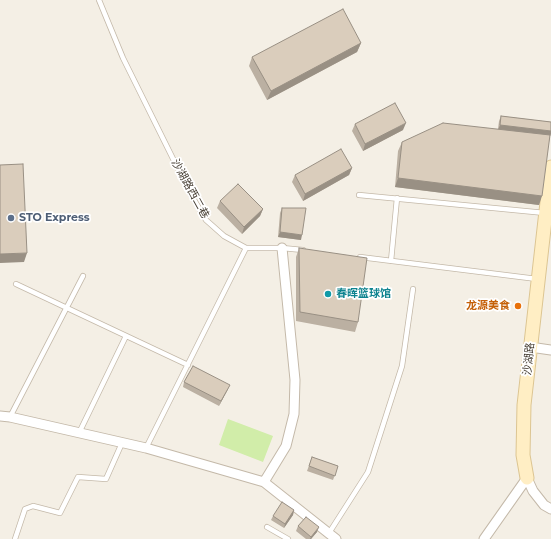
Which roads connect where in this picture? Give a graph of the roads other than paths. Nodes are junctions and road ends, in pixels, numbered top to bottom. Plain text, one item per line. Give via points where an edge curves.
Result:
1 (99, 0) edge
2 (551, 167) edge
3 (360, 194) dead end
4 (397, 198) junction
5 (548, 213) edge
6 (246, 248) junction
7 (282, 248) junction
8 (305, 250) edge
9 (352, 256) edge
10 (391, 261) junction
11 (83, 276) dead end
12 (537, 279) junction
13 (16, 284) dead end
14 (413, 288) dead end
15 (66, 308) junction
16 (126, 336) junction
17 (530, 347) junction
18 (551, 350) edge
19 (188, 365) junction
20 (0, 416) edge
21 (10, 417) junction
22 (79, 433) junction
23 (122, 443) junction
24 (146, 448) junction
25 (527, 478) junction
26 (264, 482) junction
27 (551, 509) edge
28 (267, 527) dead end
29 (332, 536) edge
30 (15, 539) edge
31 (288, 539) edge
32 (484, 539) edge

1 - 6 lane, 沙湖路西二巷 via 126,64 206,220 224,236
2 - 5 street, 沙湖路
3 - 4 lane
4 - 5 lane
4 - 10 lane
5 - 12 street, 沙湖路
6 - 7 lane, 沙湖路西二巷
6 - 19 lane
7 - 8 lane, 沙湖路西二巷
7 - 26 street via 295,380 294,414 286,446
9 - 10 lane
10 - 12 lane
11 - 15 lane
12 - 17 street, 沙湖路
13 - 15 lane
14 - 29 lane via 402,366 368,472
15 - 16 lane
15 - 21 lane
16 - 19 lane
16 - 22 lane
17 - 18 street
17 - 25 street, 沙湖路 via 524,405 523,455
19 - 24 lane
20 - 21 street
21 - 22 street
22 - 23 street
23 - 24 street
23 - 30 lane via 106,479 78,476 60,513 33,506 25,509
24 - 26 street
25 - 27 street via 533,491 544,505
25 - 32 street
26 - 29 street
28 - 31 lane

